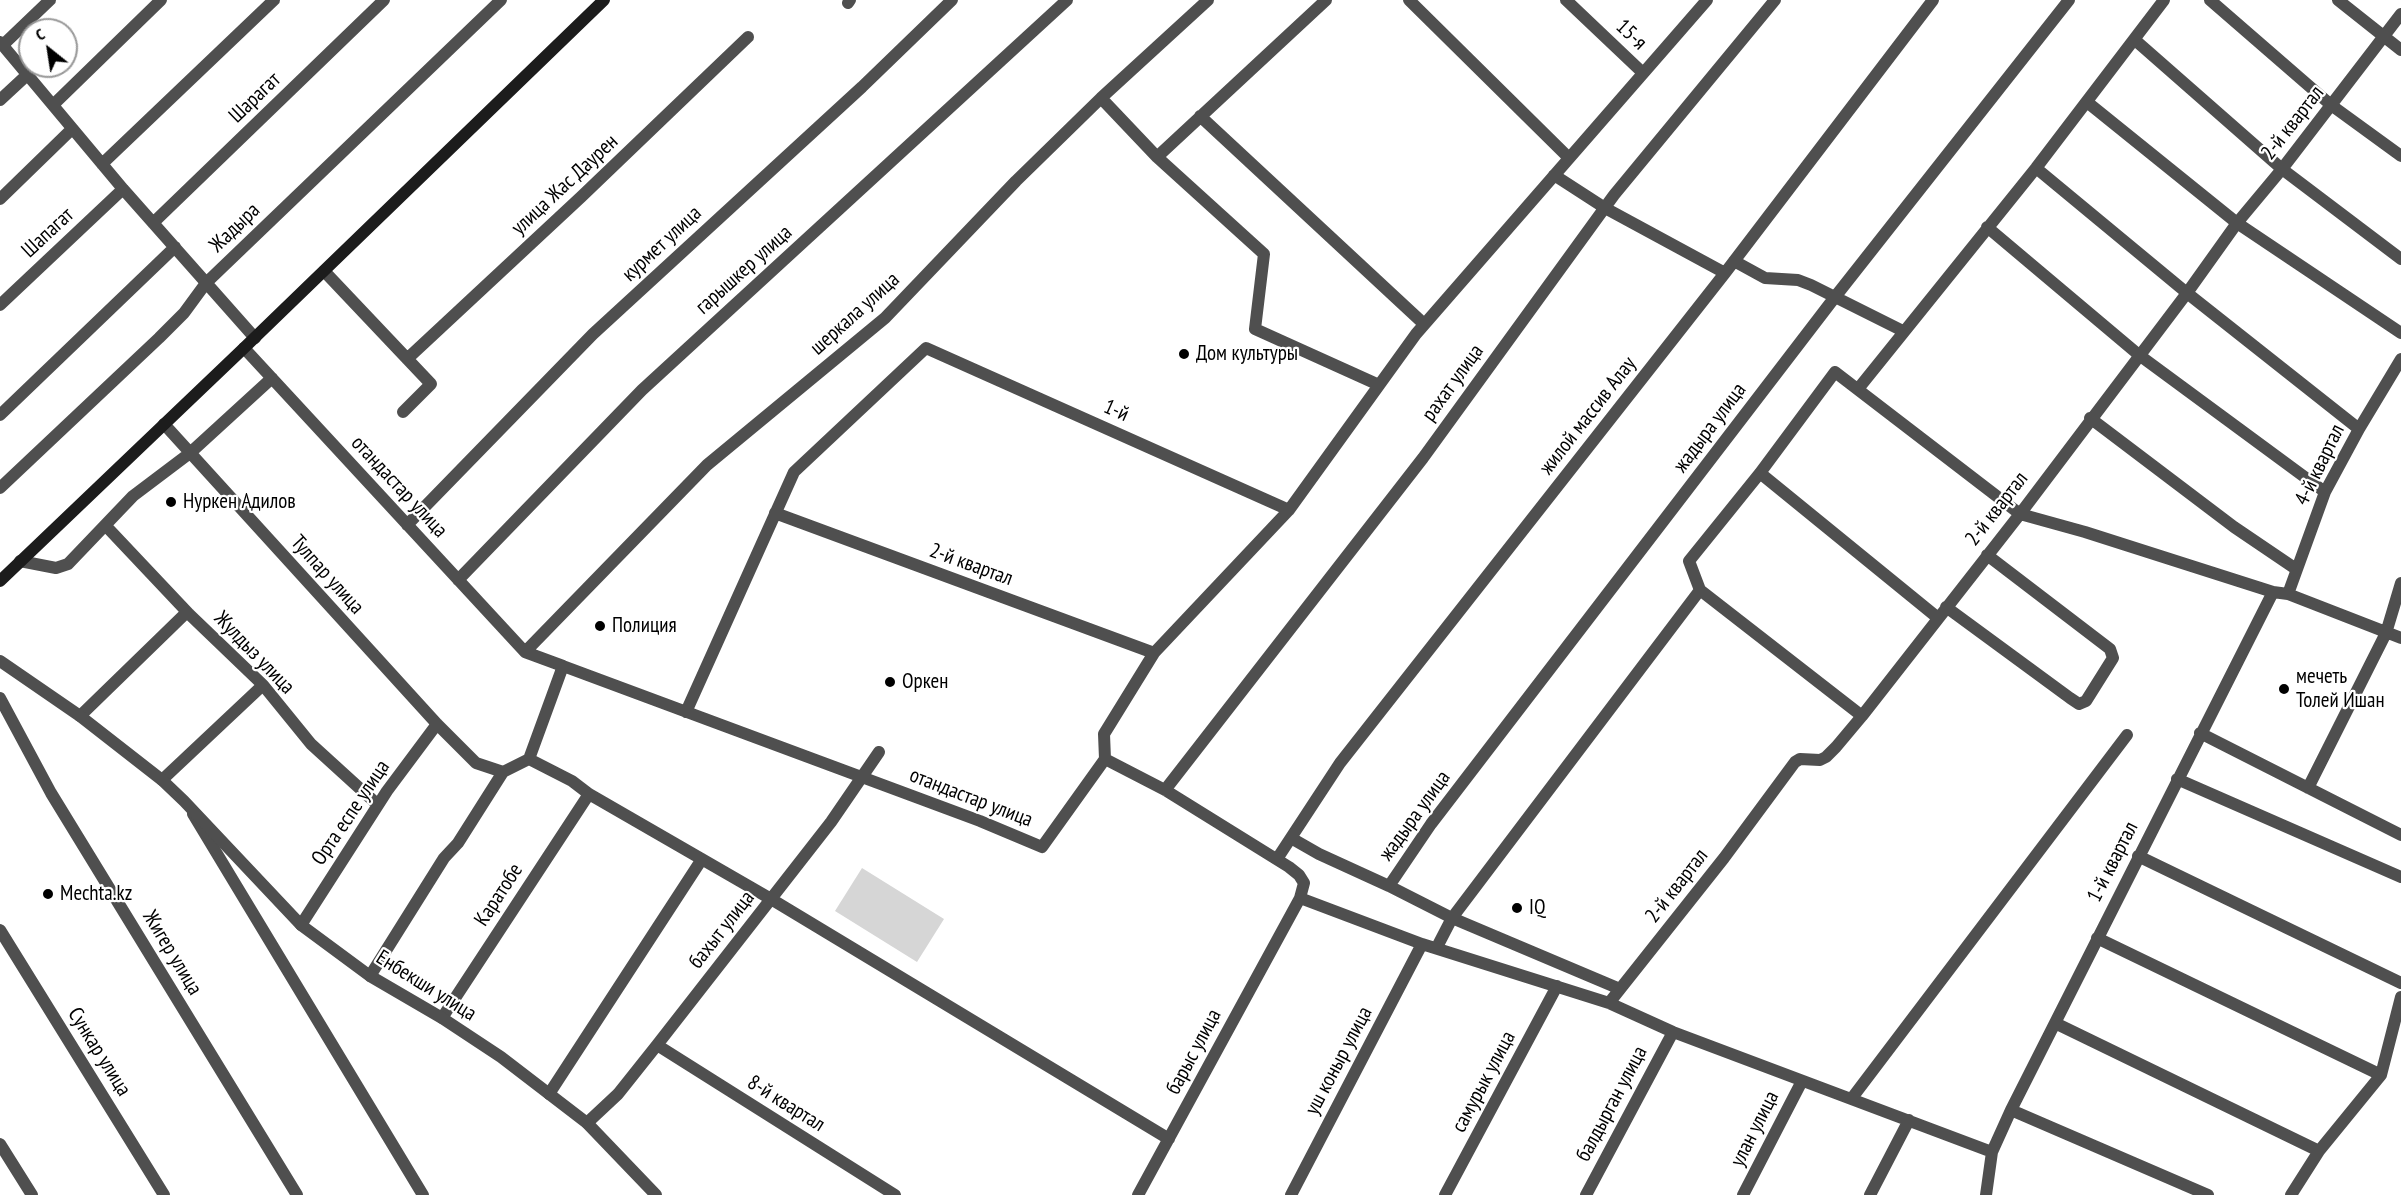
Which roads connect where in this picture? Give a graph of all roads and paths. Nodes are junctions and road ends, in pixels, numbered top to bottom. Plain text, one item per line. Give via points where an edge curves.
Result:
1 (50, 0) edge
2 (161, 0) edge
3 (274, 0) edge
4 (384, 0) edge
5 (501, 0) edge
6 (604, 0) edge
7 (952, 0) edge
8 (1066, 0) edge
9 (1208, 0) edge
10 (1326, 0) edge
11 (1409, 0) edge
12 (1566, 0) edge
13 (1707, 0) edge
14 (1775, 0) edge
15 (1933, 0) edge
16 (2069, 0) edge
17 (2164, 0) edge
18 (2210, 0) edge
19 (2338, 0) edge
20 (2401, 14) edge
21 (2384, 36) junction
22 (748, 37) dead end
23 (2135, 40) junction
24 (2, 44) edge
25 (2401, 50) edge
26 (18, 64) edge
27 (1643, 73) junction
28 (24, 78) edge
29 (30, 78) edge
30 (1101, 98) junction
31 (0, 100) edge
32 (2087, 102) junction
33 (53, 105) junction
34 (2331, 105) junction
35 (1200, 116) junction
36 (72, 129) junction
37 (2401, 156) edge
38 (1157, 157) junction
39 (1569, 158) junction
40 (102, 164) junction
41 (2036, 168) junction
42 (2282, 169) junction
43 (1554, 175) junction
44 (123, 189) junction
45 (0, 199) edge
46 (1605, 208) junction
47 (153, 223) junction
48 (2237, 223) junction
49 (1987, 227) junction
50 (175, 247) junction
51 (2401, 259) edge
52 (1734, 261) junction
53 (324, 271) junction
54 (1725, 273) junction
55 (206, 283) junction
56 (2187, 293) junction
57 (1835, 297) junction
58 (0, 305) edge
59 (1424, 324) junction
60 (1903, 331) junction
61 (2401, 333) edge
62 (255, 338) junction
63 (244, 348) junction
64 (2139, 355) junction
65 (407, 359) junction
66 (2401, 359) edge
67 (272, 378) junction
68 (1379, 385) junction
69 (1858, 389) junction
70 (403, 412) dead end
71 (0, 415) edge
72 (2090, 418) junction
73 (164, 424) junction
74 (2359, 429) junction
75 (190, 453) junction
76 (1760, 473) junction
77 (0, 488) edge
78 (2325, 492) junction
79 (1289, 510) junction
80 (775, 513) junction
81 (2020, 514) junction
82 (105, 525) junction
83 (407, 525) junction
84 (1987, 555) junction
85 (20, 561) junction
86 (2296, 569) junction
87 (0, 580) edge
88 (458, 580) junction
89 (2401, 583) edge
90 (1700, 590) junction
91 (2273, 592) junction
92 (2288, 594) junction
93 (1946, 607) junction
94 (187, 612) junction
95 (1938, 618) junction
96 (2385, 633) junction
97 (2401, 638) edge
98 (525, 652) junction
99 (1154, 653) junction
100 (0, 661) edge
101 (563, 666) junction
102 (263, 685) junction
103 (0, 698) edge
104 (686, 712) junction
105 (80, 716) junction
106 (1862, 716) junction
107 (437, 724) junction
108 (2200, 733) junction
109 (2127, 735) dead end
110 (879, 752) dead end
111 (529, 759) junction
112 (1106, 759) junction
113 (503, 772) junction
114 (861, 778) junction
115 (2177, 779) junction
116 (162, 780) junction
117 (2308, 788) junction
118 (1165, 790) junction
119 (589, 794) junction
120 (184, 801) junction
121 (378, 805) junction
122 (2401, 835) edge
123 (1292, 838) junction
124 (2139, 856) junction
125 (702, 859) junction
126 (1277, 859) junction
127 (2401, 877) edge
128 (1389, 886) junction
129 (1300, 898) junction
130 (771, 899) junction
131 (1452, 918) junction
132 (301, 925) junction
133 (0, 930) edge
134 (2097, 938) junction
135 (1422, 944) junction
136 (1437, 947) junction
137 (370, 976) junction
138 (2401, 983) edge
139 (1557, 987) junction
140 (1620, 989) junction
141 (2401, 997) edge
142 (1609, 1003) junction
143 (442, 1018) junction
144 (2055, 1023) junction
145 (1673, 1032) junction
146 (657, 1045) junction
147 (2381, 1075) junction
148 (1802, 1081) junction
149 (549, 1094) junction
150 (1852, 1098) junction
151 (2011, 1110) junction
152 (1910, 1120) junction
153 (587, 1123) junction
154 (1169, 1139) junction
155 (0, 1144) edge
156 (2319, 1151) junction
157 (1992, 1152) junction
158 (32, 1195) edge
159 (165, 1195) edge
160 (297, 1195) edge
161 (423, 1195) edge
162 (656, 1195) edge
163 (895, 1195) edge
164 (1138, 1195) edge
165 (1292, 1195) edge
166 (1445, 1195) edge
167 (1586, 1195) edge
168 (1743, 1195) edge
169 (1870, 1195) edge
170 (1986, 1195) edge
171 (2208, 1195) edge
172 (2291, 1195) edge

1 - 24 street
2 - 33 street
3 - 40 street
4 - 47 street, Шарагат
5 - 55 street, Жадыра
6 - 53 main road
7 - 83 street, курмет улица via 593,334
8 - 88 street, гарышкер улица via 642,390
9 - 30 street, шеркала улица
10 - 35 street
11 - 39 street
12 - 27 street, 15-я
13 - 27 street
14 - 46 street, рахат улица
15 - 52 street, жилой массив Алау
16 - 57 street, жадыра улица
17 - 23 street
18 - 34 street
19 - 21 street
20 - 21 street, 2-й квартал
21 - 25 street
21 - 34 street, 2-й квартал
22 - 65 street, улица Жас Даурен
23 - 32 street
23 - 42 street
24 - 26 street
27 - 39 street
28 - 31 street
29 - 33 street
30 - 38 street
30 - 98 street, шеркала улица via 885,318 707,465
32 - 41 street
32 - 48 street
33 - 36 street
34 - 37 street
34 - 42 street, 2-й квартал
35 - 38 street
35 - 59 street
36 - 40 street
36 - 45 street
38 - 68 street via 1264,254 1255,329
39 - 43 street
40 - 44 street
41 - 49 street
41 - 56 street
42 - 48 street, 2-й квартал
42 - 51 street
43 - 46 street
43 - 59 street
44 - 47 street
44 - 58 street, Шапагат
46 - 54 street
46 - 118 street, рахат улица via 1423,458
47 - 50 street
48 - 56 street, 2-й квартал
48 - 61 street
49 - 60 street
49 - 64 street
50 - 55 street
50 - 71 street
52 - 54 street, жилой массив Алау
52 - 57 street via 1765,278 1798,280
53 - 62 main road
53 - 65 street
54 - 123 street, жилой массив Алау via 1340,763
55 - 62 street
55 - 77 street, Жадыра via 172,326
56 - 64 street, 2-й квартал
56 - 74 street
57 - 60 street
57 - 128 street, жадыра улица via 1431,824
59 - 68 street
60 - 69 street
62 - 63 main road
63 - 67 street, отандастар улица
63 - 73 main road
64 - 72 street, 2-й квартал
64 - 78 street
65 - 70 street via 431,384
66 - 74 street, 4-й квартал
67 - 75 street
67 - 83 street, отандастар улица
68 - 79 street
69 - 76 street via 1835,372
69 - 81 street
72 - 81 street, 2-й квартал
72 - 86 street
73 - 75 street, Тулпар улица
73 - 85 main road
74 - 78 street, 4-й квартал
75 - 82 street via 133,496
75 - 107 street, Тулпар улица
76 - 90 street via 1689,561
76 - 95 street
78 - 86 street, 4-й квартал
79 - 80 street, 1-й via 926,348 794,472
79 - 99 street
80 - 99 street, 2-й квартал
80 - 104 street
81 - 84 street, 2-й квартал
81 - 91 street
82 - 85 street via 62,568
82 - 94 street, Жулдыз улица
83 - 88 street, отандастар улица
84 - 93 street, 2-й квартал
84 - 93 street via 2110,649 2113,658 2086,700 2079,704
85 - 87 main road
86 - 92 street, 4-й квартал
88 - 98 street, отандастар улица
89 - 96 street
90 - 106 street
90 - 131 street
91 - 92 street
91 - 108 street, 1-й квартал
92 - 96 street
93 - 95 street, 2-й квартал
94 - 102 street, Жулдыз улица
94 - 105 street
95 - 106 street, 2-й квартал
96 - 97 street
96 - 117 street
98 - 101 street, отандастар улица
99 - 112 street via 1104,734
100 - 105 street, Енбекши улица
101 - 104 street, отандастар улица
101 - 111 street
102 - 116 street
102 - 121 street, Жулдыз улица via 311,744
103 - 160 street, Жигер улица via 51,794
104 - 114 street, отандастар улица
105 - 116 street, Енбекши улица
106 - 140 street, 2-й квартал via 1826,757 1795,762
107 - 113 street, Тулпар улица via 476,763
107 - 121 street, Орта еспе улица
108 - 115 street, 1-й квартал
108 - 117 street
109 - 150 street
110 - 114 street, бахыт улица
111 - 113 street
111 - 119 street
112 - 114 street, отандастар улица via 1042,847
112 - 118 street
113 - 137 street
114 - 130 street, бахыт улица
115 - 124 street, 1-й квартал
115 - 127 street
116 - 120 street, Енбекши улица
117 - 122 street
118 - 126 street
119 - 125 street
119 - 143 street, Каратобе
120 - 132 street, Енбекши улица
120 - 161 street, Енбекши улица
121 - 132 street, Орта еспе улица
123 - 126 street, жилой массив Алау
123 - 128 street, жадыра улица
124 - 134 street, 1-й квартал
124 - 138 street
125 - 130 street
125 - 149 street
126 - 129 street via 1299,874 1304,883
128 - 131 street, жадыра улица
129 - 135 street
129 - 154 street, барыс улица
130 - 146 street, бахыт улица
130 - 154 street
131 - 136 street
131 - 140 street, жадыра улица
132 - 137 street, Енбекши улица
133 - 159 street, Сункар улица
134 - 144 street, 1-й квартал
134 - 147 street
135 - 136 street
135 - 165 street, уш коныр улица
136 - 139 street
137 - 143 street, Енбекши улица
139 - 142 street
139 - 166 street, самурык улица
140 - 142 street, 2-й квартал
141 - 147 street
142 - 145 street
143 - 149 street, Енбекши улица
144 - 151 street, 1-й квартал
144 - 156 street
145 - 148 street
145 - 167 street, балдырган улица
146 - 153 street, бахыт улица via 618,1094
146 - 163 street, 8-й квартал
147 - 156 street
148 - 150 street
148 - 168 street, улан улица
149 - 153 street, Енбекши улица
150 - 152 street
151 - 157 street, 1-й квартал
151 - 171 street
152 - 157 street
152 - 169 street
153 - 162 street, Енбекши улица
154 - 164 street, барыс улица
155 - 158 street
156 - 172 street
157 - 170 street, 1-й квартал

